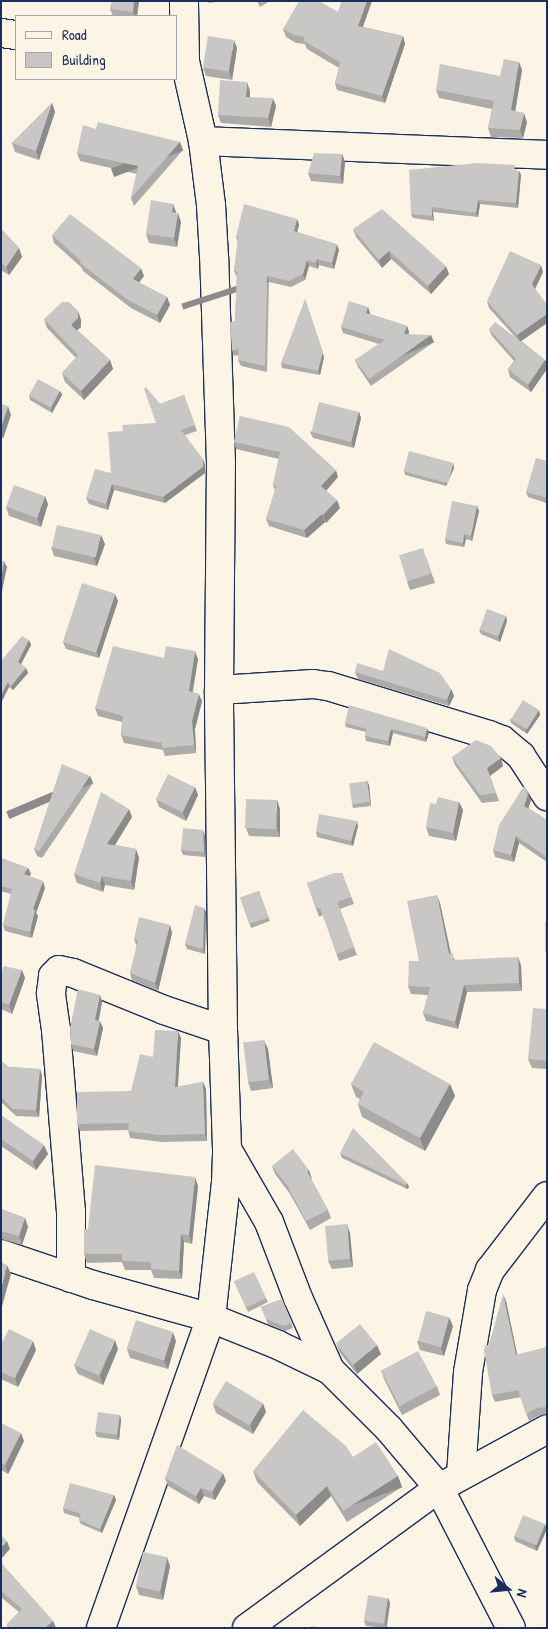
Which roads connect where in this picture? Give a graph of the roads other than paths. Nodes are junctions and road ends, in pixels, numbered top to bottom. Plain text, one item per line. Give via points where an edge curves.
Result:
1 (184, 1) edge
2 (1, 33) edge
3 (15, 35) edge
4 (181, 61) edge
5 (203, 141) junction
6 (547, 155) edge
7 (219, 690) junction
8 (547, 796) edge
9 (223, 1030) junction
10 (227, 1149) junction
11 (547, 1196) edge
12 (1, 1254) edge
13 (71, 1278) junction
14 (211, 1318) junction
15 (330, 1370) junction
16 (547, 1429) edge
17 (450, 1481) junction
18 (101, 1628) edge
19 (247, 1628) edge
20 (511, 1628) edge

1 - 4 street
2 - 3 street
4 - 5 street
5 - 6 street
5 - 7 street via 211,205 221,463
7 - 8 street via 314,684 328,686 489,734 521,756
7 - 9 street
9 - 10 street
9 - 13 street via 73,973 59,970 53,976 50,993 71,1212
10 - 14 street
10 - 15 street via 269,1222
11 - 17 street via 490,1270 482,1290
12 - 13 street
13 - 14 street
14 - 15 street
14 - 18 street
15 - 17 street via 389,1429
16 - 17 street
17 - 19 street
17 - 20 street

